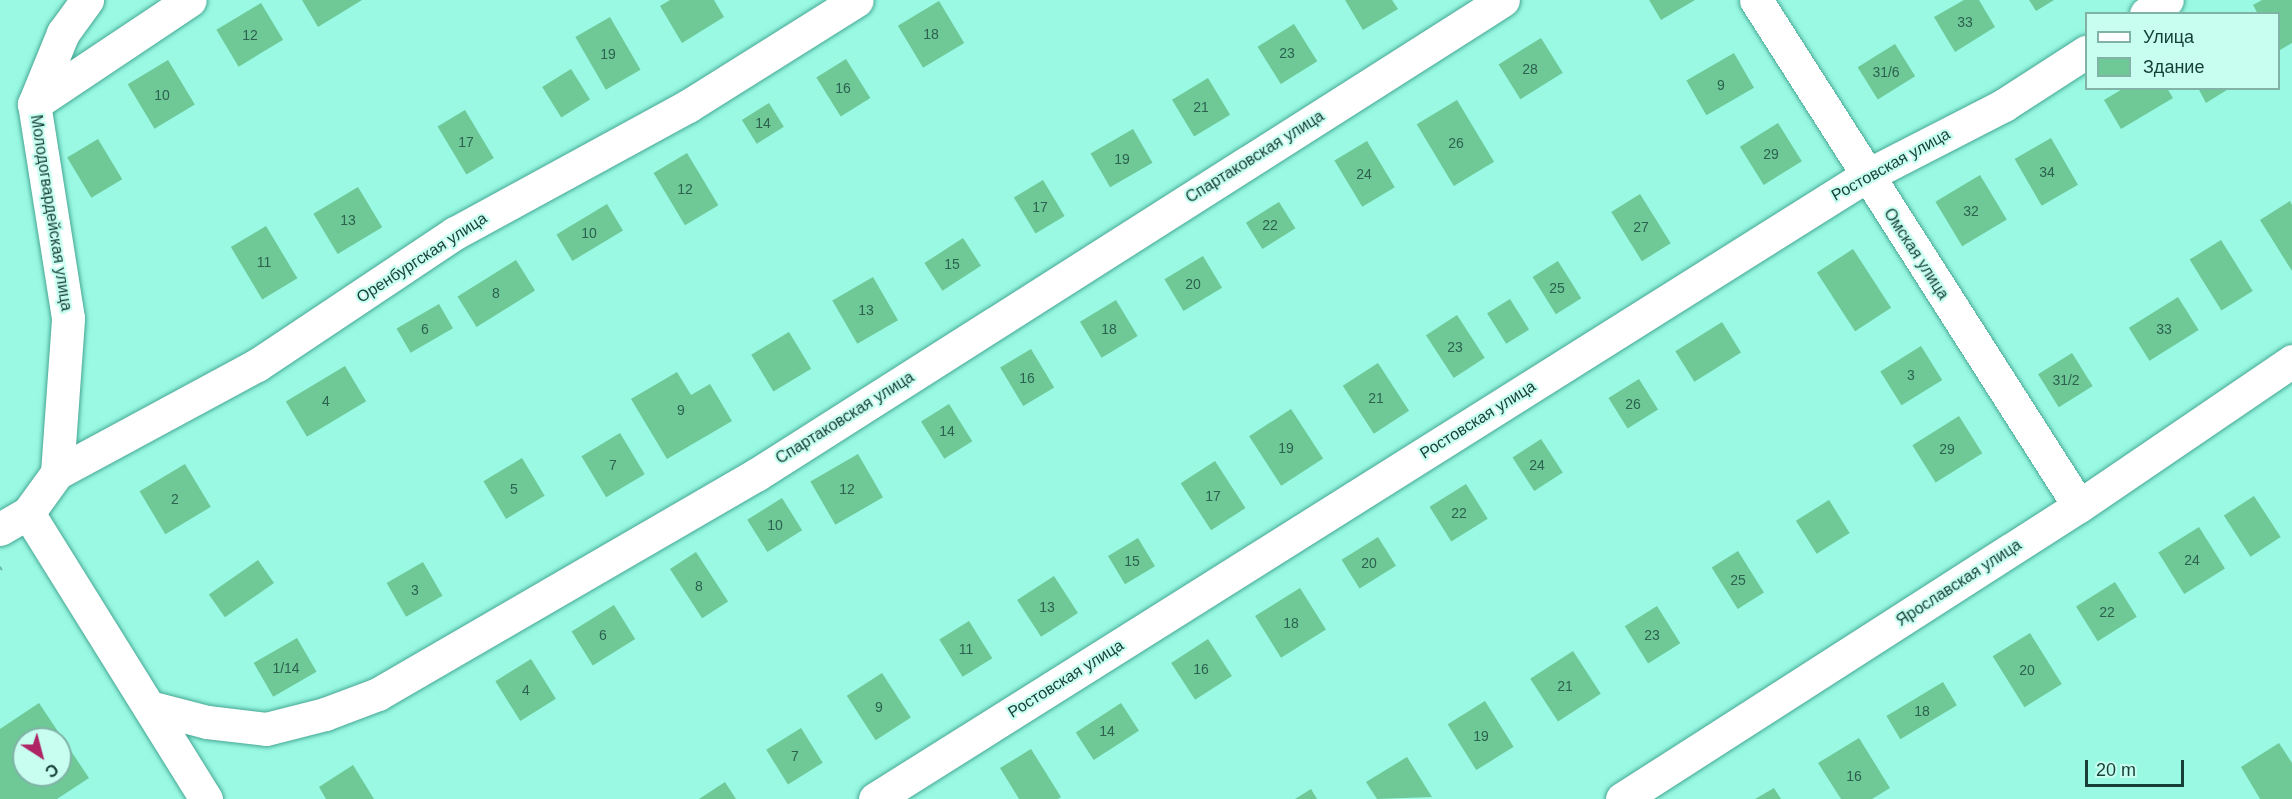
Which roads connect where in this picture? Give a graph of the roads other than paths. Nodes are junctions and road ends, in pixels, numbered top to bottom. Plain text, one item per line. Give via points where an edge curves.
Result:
1 (87, 0) edge
2 (190, 0) edge
3 (857, 0) edge
4 (1503, 0) edge
5 (1756, 0) edge
6 (2167, 0) edge
7 (2149, 12) edge
8 (2085, 53) edge
9 (34, 104) junction
10 (1866, 176) junction
11 (2292, 361) edge
12 (57, 473) junction
13 (2079, 506) junction
14 (28, 513) junction
15 (0, 530) edge
16 (149, 707) junction
17 (206, 799) edge
18 (875, 799) edge
19 (1622, 799) edge

1 - 9 street via 63,33
2 - 9 street, Молодогвардейская улица
3 - 12 street, Оренбургская улица via 688,106 455,233 257,365
4 - 16 street, Спартаковская улица via 756,474 378,693 325,714 266,729 207,722
5 - 10 street, Омская улица
6 - 7 street
8 - 10 street, Ростовская улица via 2004,105
9 - 12 street, Молодогвардейская улица via 68,318
10 - 13 street, Омская улица
10 - 18 street, Ростовская улица
11 - 13 street, Ярославская улица
12 - 14 street, Оренбургская улица
13 - 19 street, Ярославская улица
14 - 15 street, Оренбургская улица
14 - 16 street
16 - 17 street

